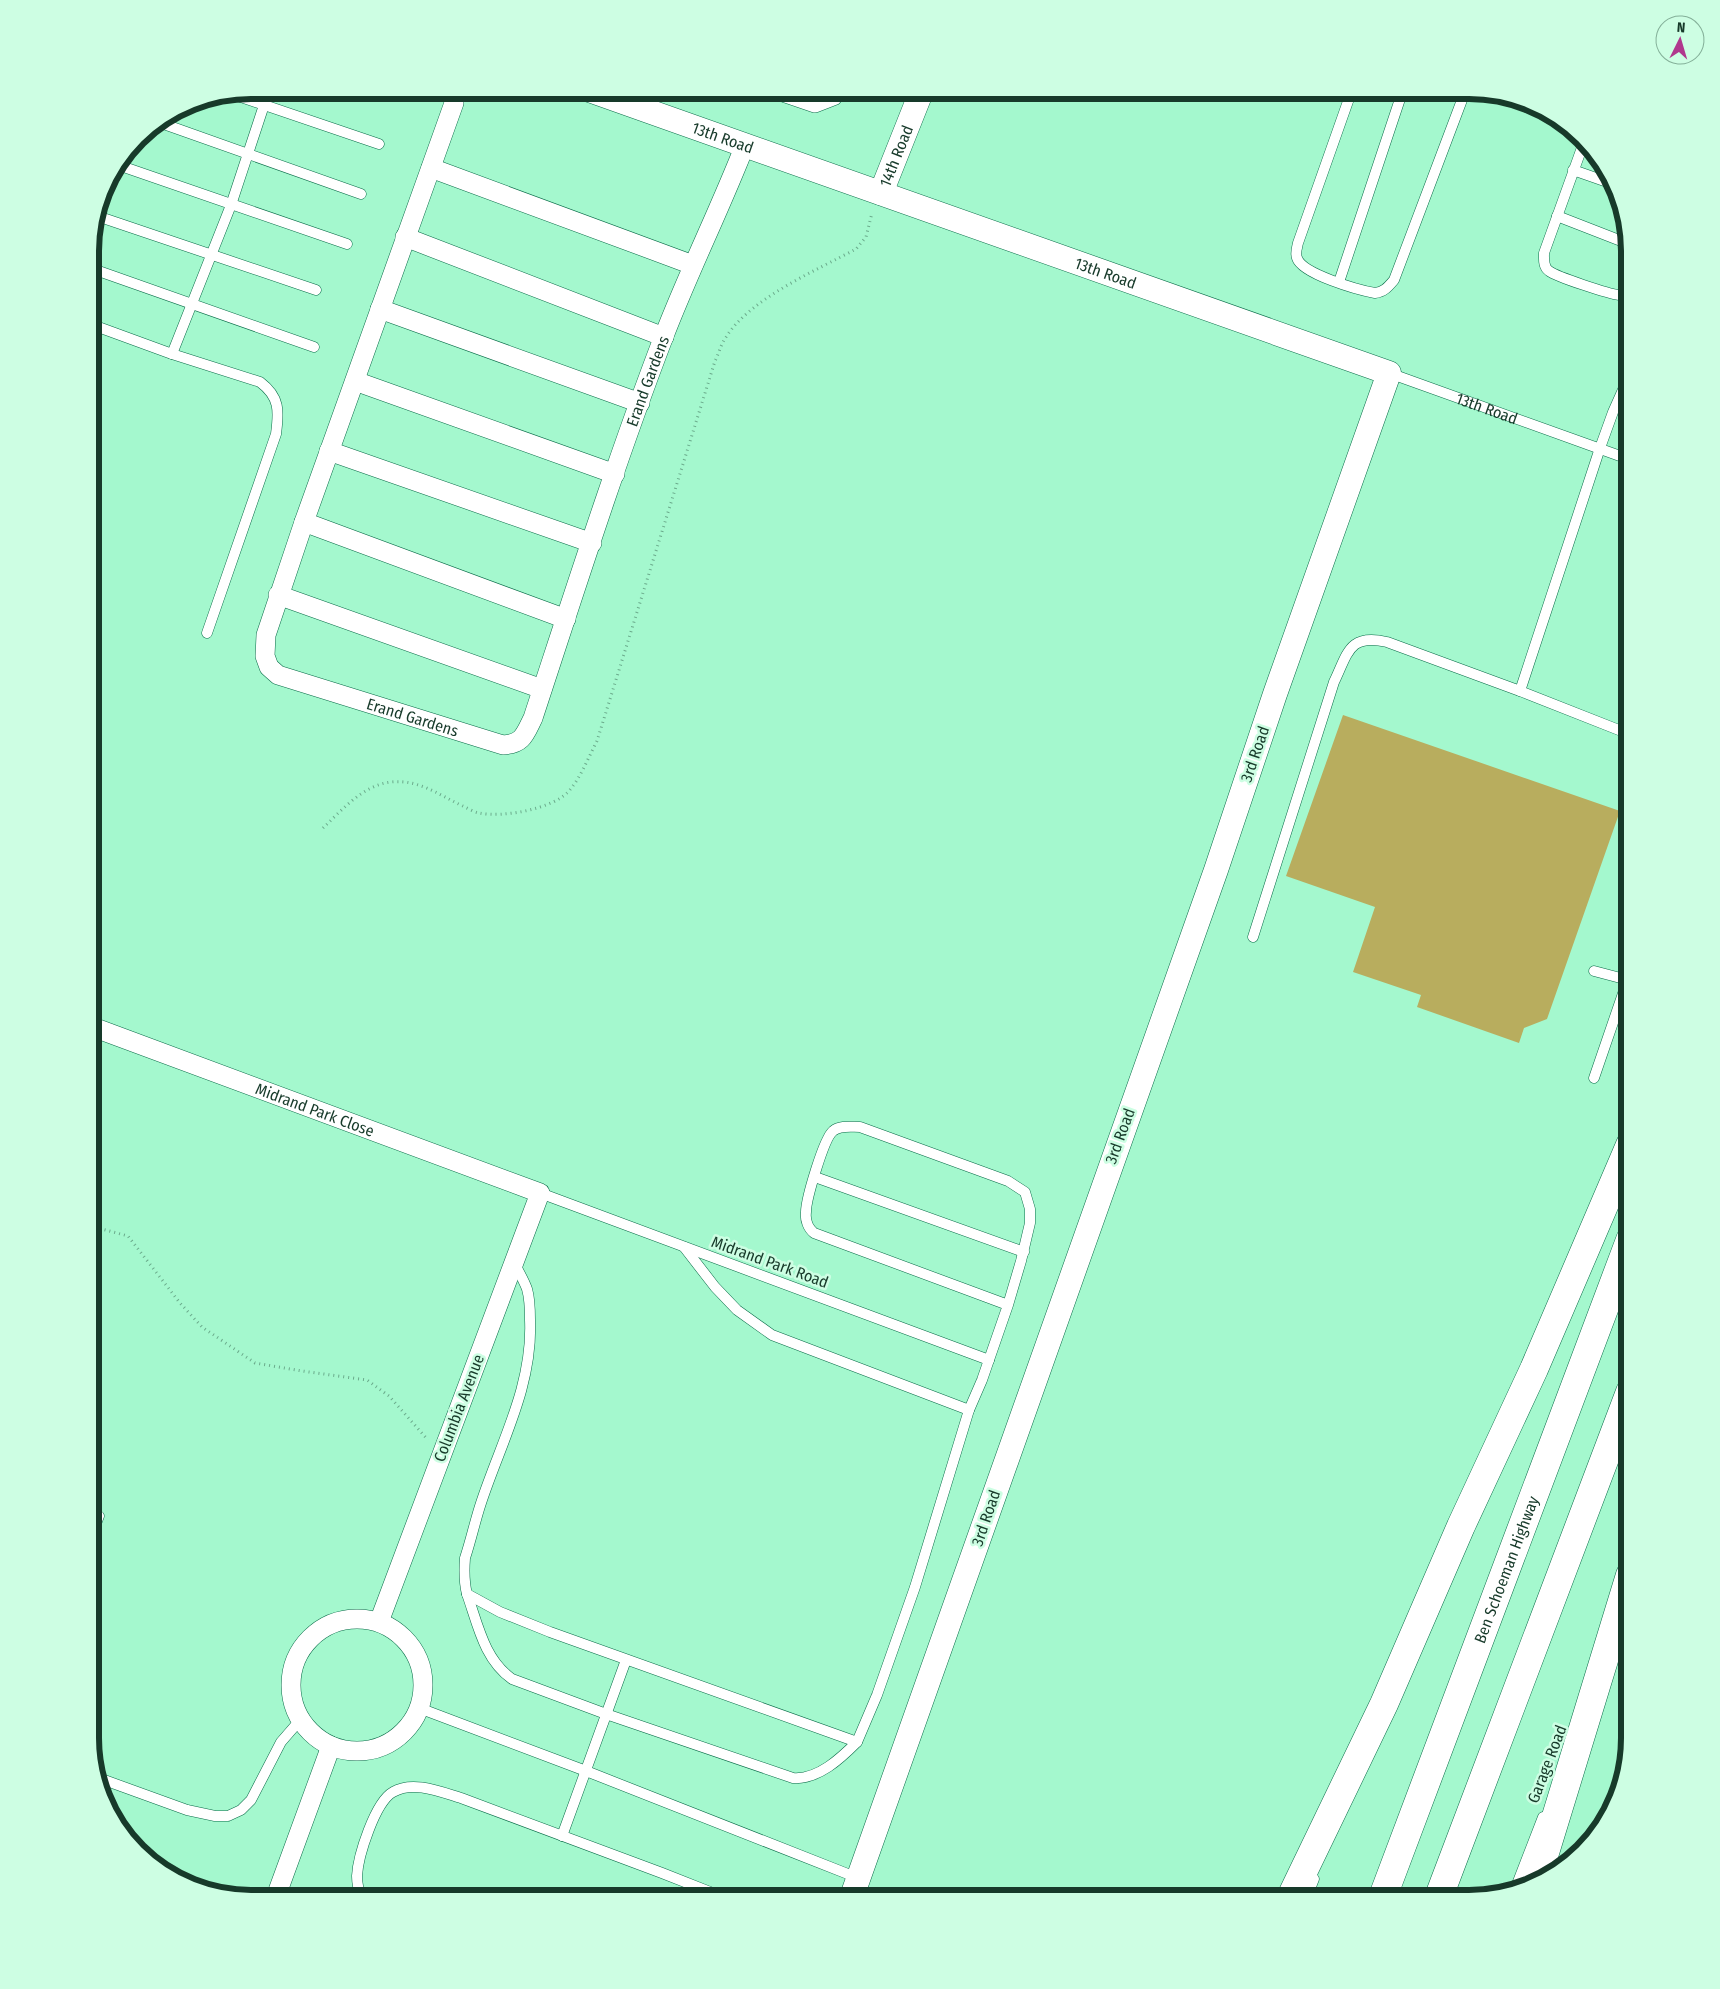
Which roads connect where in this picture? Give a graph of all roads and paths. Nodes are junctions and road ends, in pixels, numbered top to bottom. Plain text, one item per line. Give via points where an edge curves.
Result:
1 (247, 99) edge
2 (266, 99) edge
3 (615, 99) edge
4 (803, 99) edge
5 (825, 99) edge
6 (918, 99) edge
7 (1349, 99) edge
8 (1400, 99) edge
9 (1462, 99) edge
10 (454, 103) dead end
11 (264, 105) junction
12 (165, 125) edge
13 (379, 144) dead end
14 (745, 145) junction
15 (1582, 148) edge
16 (248, 154) junction
17 (124, 167) edge
18 (431, 168) junction
19 (1573, 170) junction
20 (1604, 180) edge
21 (878, 192) junction
22 (361, 194) dead end
23 (232, 204) junction
24 (1557, 216) junction
25 (103, 218) edge
26 (405, 237) junction
27 (1621, 241) edge
28 (347, 244) dead end
29 (211, 254) junction
30 (693, 265) junction
31 (99, 271) edge
32 (1339, 282) junction
33 (316, 290) dead end
34 (1621, 294) edge
35 (192, 303) junction
36 (380, 309) junction
37 (99, 327) edge
38 (664, 337) junction
39 (314, 347) dead end
40 (172, 354) junction
41 (1389, 373) junction
42 (355, 381) junction
43 (1621, 394) edge
44 (640, 403) junction
45 (1600, 448) junction
46 (329, 451) junction
47 (1620, 456) dead end
48 (615, 474) junction
49 (304, 522) junction
50 (592, 543) junction
51 (278, 595) junction
52 (566, 620) junction
53 (207, 633) dead end
54 (542, 689) junction
55 (1520, 691) junction
56 (1621, 731) edge
57 (323, 828) dead end
58 (1253, 937) dead end
59 (1594, 971) dead end
60 (1621, 975) edge
61 (1621, 999) edge
62 (99, 1029) edge
63 (1594, 1078) dead end
64 (1621, 1166) edge
65 (815, 1177) junction
66 (540, 1193) junction
67 (99, 1228) edge
68 (684, 1246) junction
69 (1024, 1252) junction
70 (514, 1262) junction
71 (1621, 1264) edge
72 (1008, 1305) junction
73 (989, 1360) junction
74 (969, 1410) junction
75 (1621, 1416) edge
76 (441, 1455) junction
77 (467, 1594) junction
78 (1621, 1605) edge
79 (378, 1622) junction
80 (1608, 1648) junction
81 (626, 1660) junction
82 (1384, 1704) junction
83 (419, 1708) junction
84 (606, 1714) junction
85 (300, 1719) junction
86 (857, 1742) junction
87 (331, 1746) junction
88 (586, 1771) junction
89 (105, 1779) edge
90 (1552, 1794) dead end
91 (1349, 1802) dead end
92 (1545, 1811) dead end
93 (562, 1836) junction
94 (1318, 1872) dead end
95 (1539, 1874) edge
96 (1518, 1882) edge
97 (854, 1889) edge
98 (278, 1890) edge
99 (360, 1890) edge
100 (704, 1890) edge
101 (1294, 1890) edge
102 (1310, 1890) edge
103 (1385, 1890) edge
104 (1441, 1890) edge

1 - 11 lane
2 - 11 lane
3 - 14 street, 13th Road
4 - 5 street via 815,103
6 - 21 street, 14th Road
7 - 32 lane via 1296,253 1297,260 1312,273
8 - 32 lane
9 - 32 lane via 1394,280 1387,289 1374,293
10 - 18 street, Erand Gardens
11 - 13 lane
11 - 16 lane
12 - 16 lane
14 - 21 street, 13th Road
14 - 30 street, Erand Gardens
15 - 19 lane
16 - 22 lane
16 - 23 lane
17 - 23 lane
18 - 26 street, Erand Gardens
18 - 30 street
19 - 20 lane
19 - 24 lane
21 - 41 street, 13th Road
21 - 57 path via 866,237 856,249 772,295 746,314 726,337 715,361 596,741 583,771 568,792 546,805 509,814 479,813 433,790 411,783 390,782 371,787
23 - 28 lane
23 - 29 lane
24 - 27 lane
24 - 34 lane via 1544,253 1548,270
25 - 29 lane
26 - 36 street, Erand Gardens
26 - 38 street
29 - 33 lane
29 - 35 lane
30 - 38 street, Erand Gardens
31 - 35 lane
35 - 39 lane
35 - 40 lane
36 - 42 street, Erand Gardens
36 - 44 street
37 - 40 lane
38 - 44 street, Erand Gardens
40 - 53 lane via 260,382 271,390 277,402 276,434
41 - 45 lane, 13th Road
41 - 97 street, 3rd Road
42 - 46 street, Erand Gardens
42 - 48 street
43 - 45 lane
44 - 48 street, Erand Gardens
45 - 47 lane, 13th Road
45 - 55 lane
46 - 49 street, Erand Gardens
46 - 50 street
48 - 50 street, Erand Gardens
49 - 51 street, Erand Gardens
49 - 52 street
50 - 52 street, Erand Gardens
51 - 54 street
51 - 54 street, Erand Gardens via 264,647 270,667 278,675 503,746 513,745 526,732
52 - 54 street, Erand Gardens
55 - 56 lane
55 - 58 lane via 1387,642 1365,639 1356,642 1334,682
59 - 60 lane
61 - 63 lane
62 - 66 street, Midrand Park Close
64 - 82 highway
65 - 69 lane
65 - 69 lane via 825,1141 833,1130 860,1127 877,1132 1008,1181 1025,1192 1030,1223
65 - 72 lane via 806,1212 807,1225 814,1233
66 - 68 lane, Midrand Park Road
66 - 70 street, Columbia Avenue
67 - 76 path via 128,1236 202,1327 256,1363 367,1380 389,1396
68 - 73 lane, Midrand Park Road
68 - 74 lane via 737,1310 772,1335
69 - 72 lane
70 - 76 street, Columbia Avenue
70 - 77 lane via 527,1289 530,1304 528,1367 465,1558
71 - 103 highway, Ben Schoeman Highway
72 - 73 lane
73 - 74 lane
74 - 86 lane via 915,1587
75 - 104 highway
76 - 79 street, Columbia Avenue
77 - 81 lane via 500,1612
77 - 84 lane via 491,1659 501,1671 512,1679
78 - 80 highway
79 - 83 street via 397,1632 412,1647 421,1666 424,1688
79 - 85 street via 338,1621 320,1630 305,1644 295,1661 290,1680 292,1701
80 - 90 lane, Garage Road
80 - 95 highway
81 - 84 lane
81 - 86 lane
82 - 91 lane
82 - 101 highway
83 - 87 street via 408,1727 392,1741 373,1749 351,1750
83 - 88 lane
84 - 86 lane via 794,1778 807,1778 818,1772
84 - 88 lane
85 - 87 street via 314,1735
85 - 89 lane via 281,1742 251,1800 228,1816 188,1810
87 - 98 street
88 - 93 lane
88 - 97 lane
92 - 96 lane, Garage Road
93 - 99 lane via 461,1798 427,1788 406,1787 393,1792 379,1808 364,1844 357,1878
93 - 100 lane
94 - 102 lane

